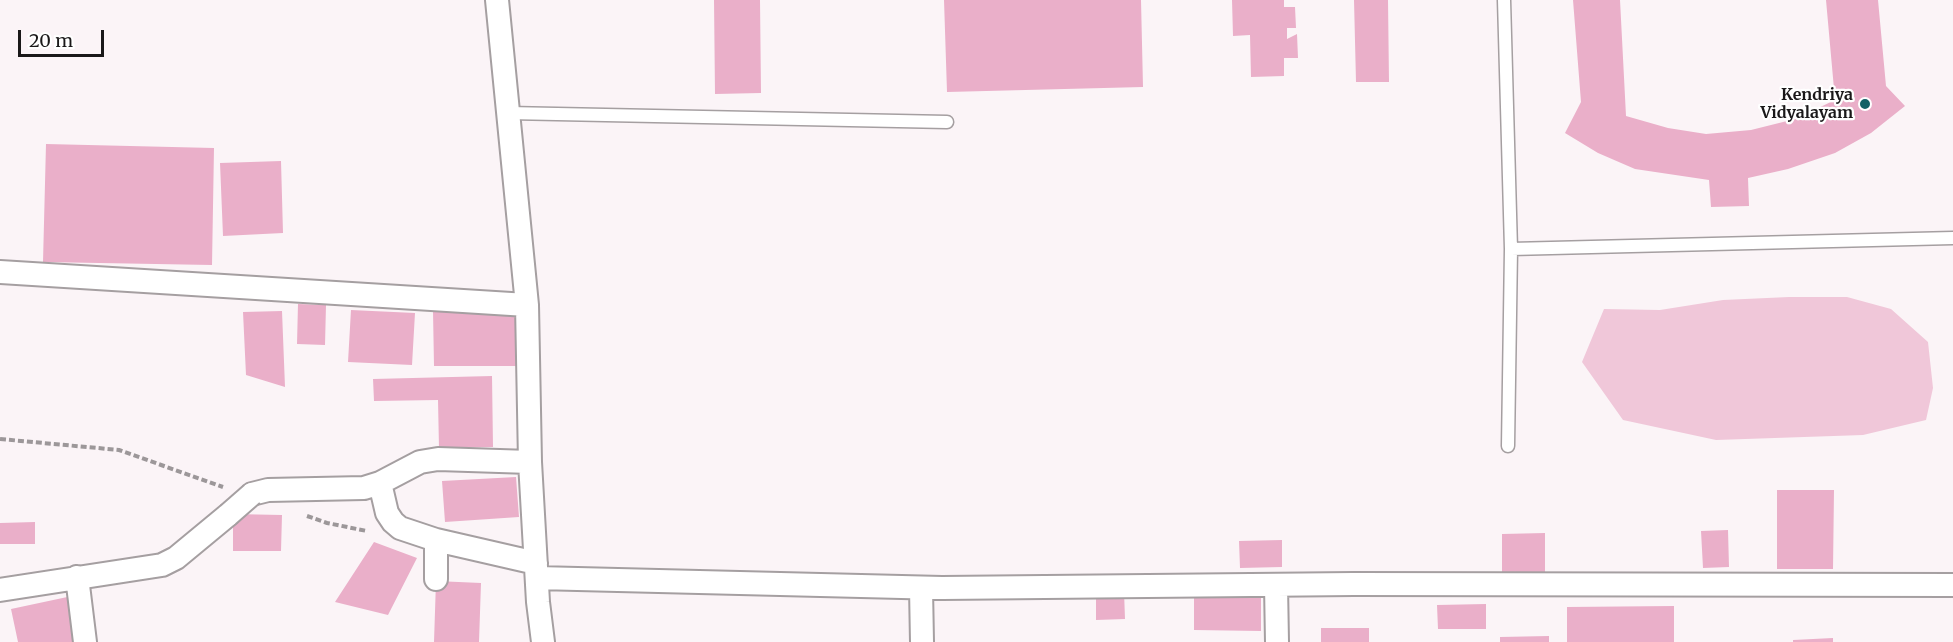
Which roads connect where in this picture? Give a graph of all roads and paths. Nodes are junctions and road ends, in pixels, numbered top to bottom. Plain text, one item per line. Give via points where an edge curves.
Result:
1 (497, 0) edge
2 (1504, 0) edge
3 (508, 113) junction
4 (947, 122) dead end
5 (1953, 238) edge
6 (1511, 249) junction
7 (0, 272) edge
8 (527, 305) junction
9 (1508, 446) dead end
10 (530, 462) junction
11 (380, 483) junction
12 (436, 545) junction
13 (536, 570) junction
14 (77, 577) junction
15 (436, 579) dead end
16 (1276, 585) junction
17 (1953, 585) edge
18 (921, 588) junction
19 (0, 590) edge
20 (540, 622) edge
21 (922, 640) edge
22 (85, 642) edge
23 (1277, 642) edge

1 - 3 street
2 - 6 lane
3 - 4 lane
3 - 8 street
5 - 6 lane
6 - 9 lane
7 - 8 street
8 - 10 street
10 - 11 street via 438,459 420,462
10 - 13 street
11 - 12 street via 393,522
11 - 14 street, bridge via 364,488 268,490 252,494 176,558 162,565
12 - 13 street
12 - 15 street
13 - 18 street
13 - 20 street
14 - 19 street
14 - 22 street
16 - 17 street
16 - 18 street
16 - 23 street
18 - 21 street

